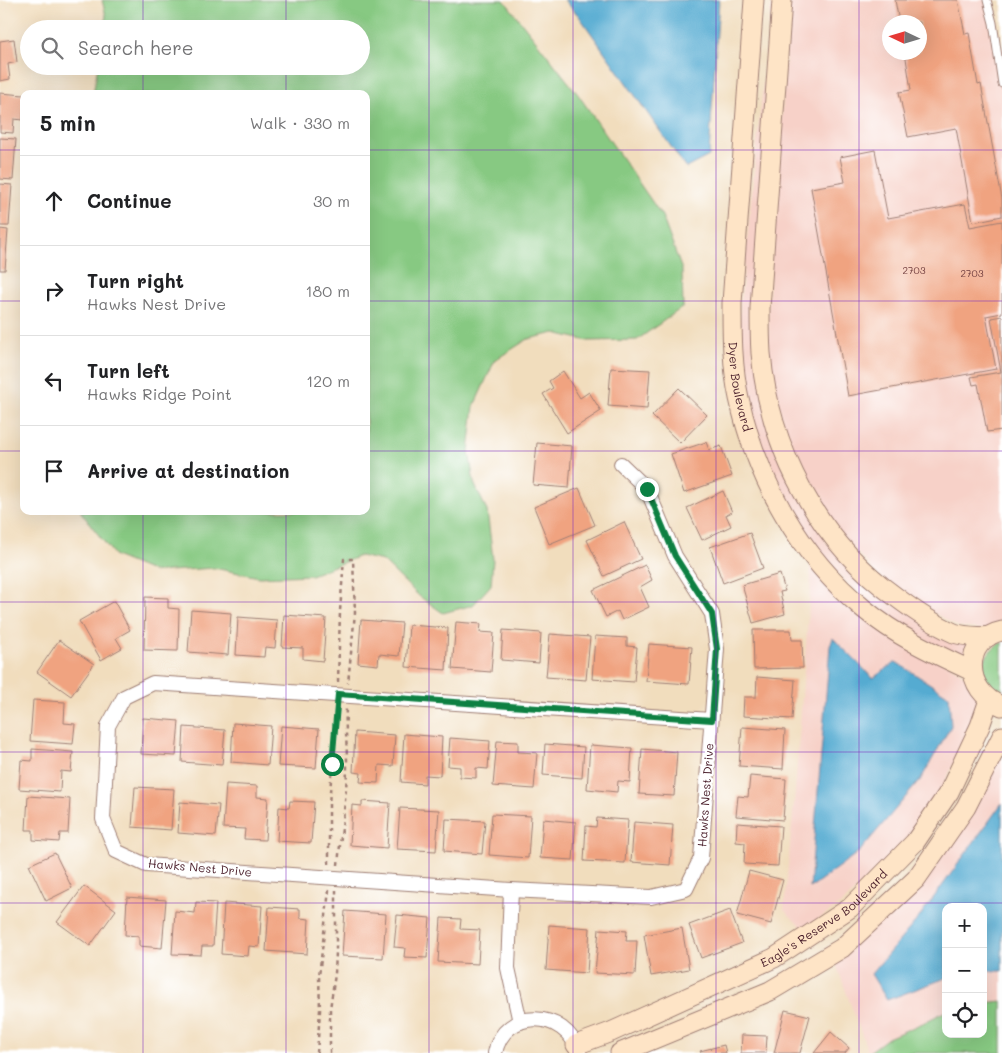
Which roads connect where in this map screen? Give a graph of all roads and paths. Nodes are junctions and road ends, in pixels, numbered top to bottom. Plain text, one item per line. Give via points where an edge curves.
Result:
1 (754, 0) edge
2 (782, 0) edge
3 (987, 0) edge
4 (1002, 84) edge
5 (621, 464) dead end
6 (995, 634) edge
7 (972, 672) junction
8 (342, 695) junction
9 (996, 703) edge
10 (712, 720) junction
11 (1002, 736) edge
12 (333, 878) junction
13 (511, 890) junction
14 (520, 1022) junction
15 (577, 1049) edge
16 (317, 1053) edge
17 (330, 1053) edge
18 (495, 1053) edge
19 (620, 1053) edge

1 - 7 street, Dyer Boulevard via 732,303 732,348 739,397 756,458 779,507 819,566 864,610 905,638
2 - 6 street, Dyer Boulevard via 760,308 761,353 780,440 804,496 833,538 873,581 954,633
3 - 4 lane
5 - 10 street via 647,489 675,556 712,614 717,649
6 - 7 street via 978,646
7 - 9 street via 980,692
8 - 8 path via 355,613 352,558 344,559 340,611
8 - 10 street, Hawks Nest Drive
8 - 12 path via 329,804
8 - 12 path via 347,762 345,803
8 - 12 street, Hawks Nest Drive via 153,683 124,697 108,726 103,819 116,851 146,865
9 - 15 street, Eagle's Reserve Boulevard via 980,726 949,792 915,842 850,908 774,958
10 - 13 street, Hawks Nest Drive via 701,858 686,889 651,897
11 - 19 street via 966,807 916,879 842,948 770,991
12 - 13 street, Hawks Nest Drive
12 - 16 path via 319,976
12 - 17 path via 335,974 330,1009
13 - 14 street via 508,968
14 - 15 street via 533,1019 553,1022 569,1034
14 - 18 street via 506,1031

